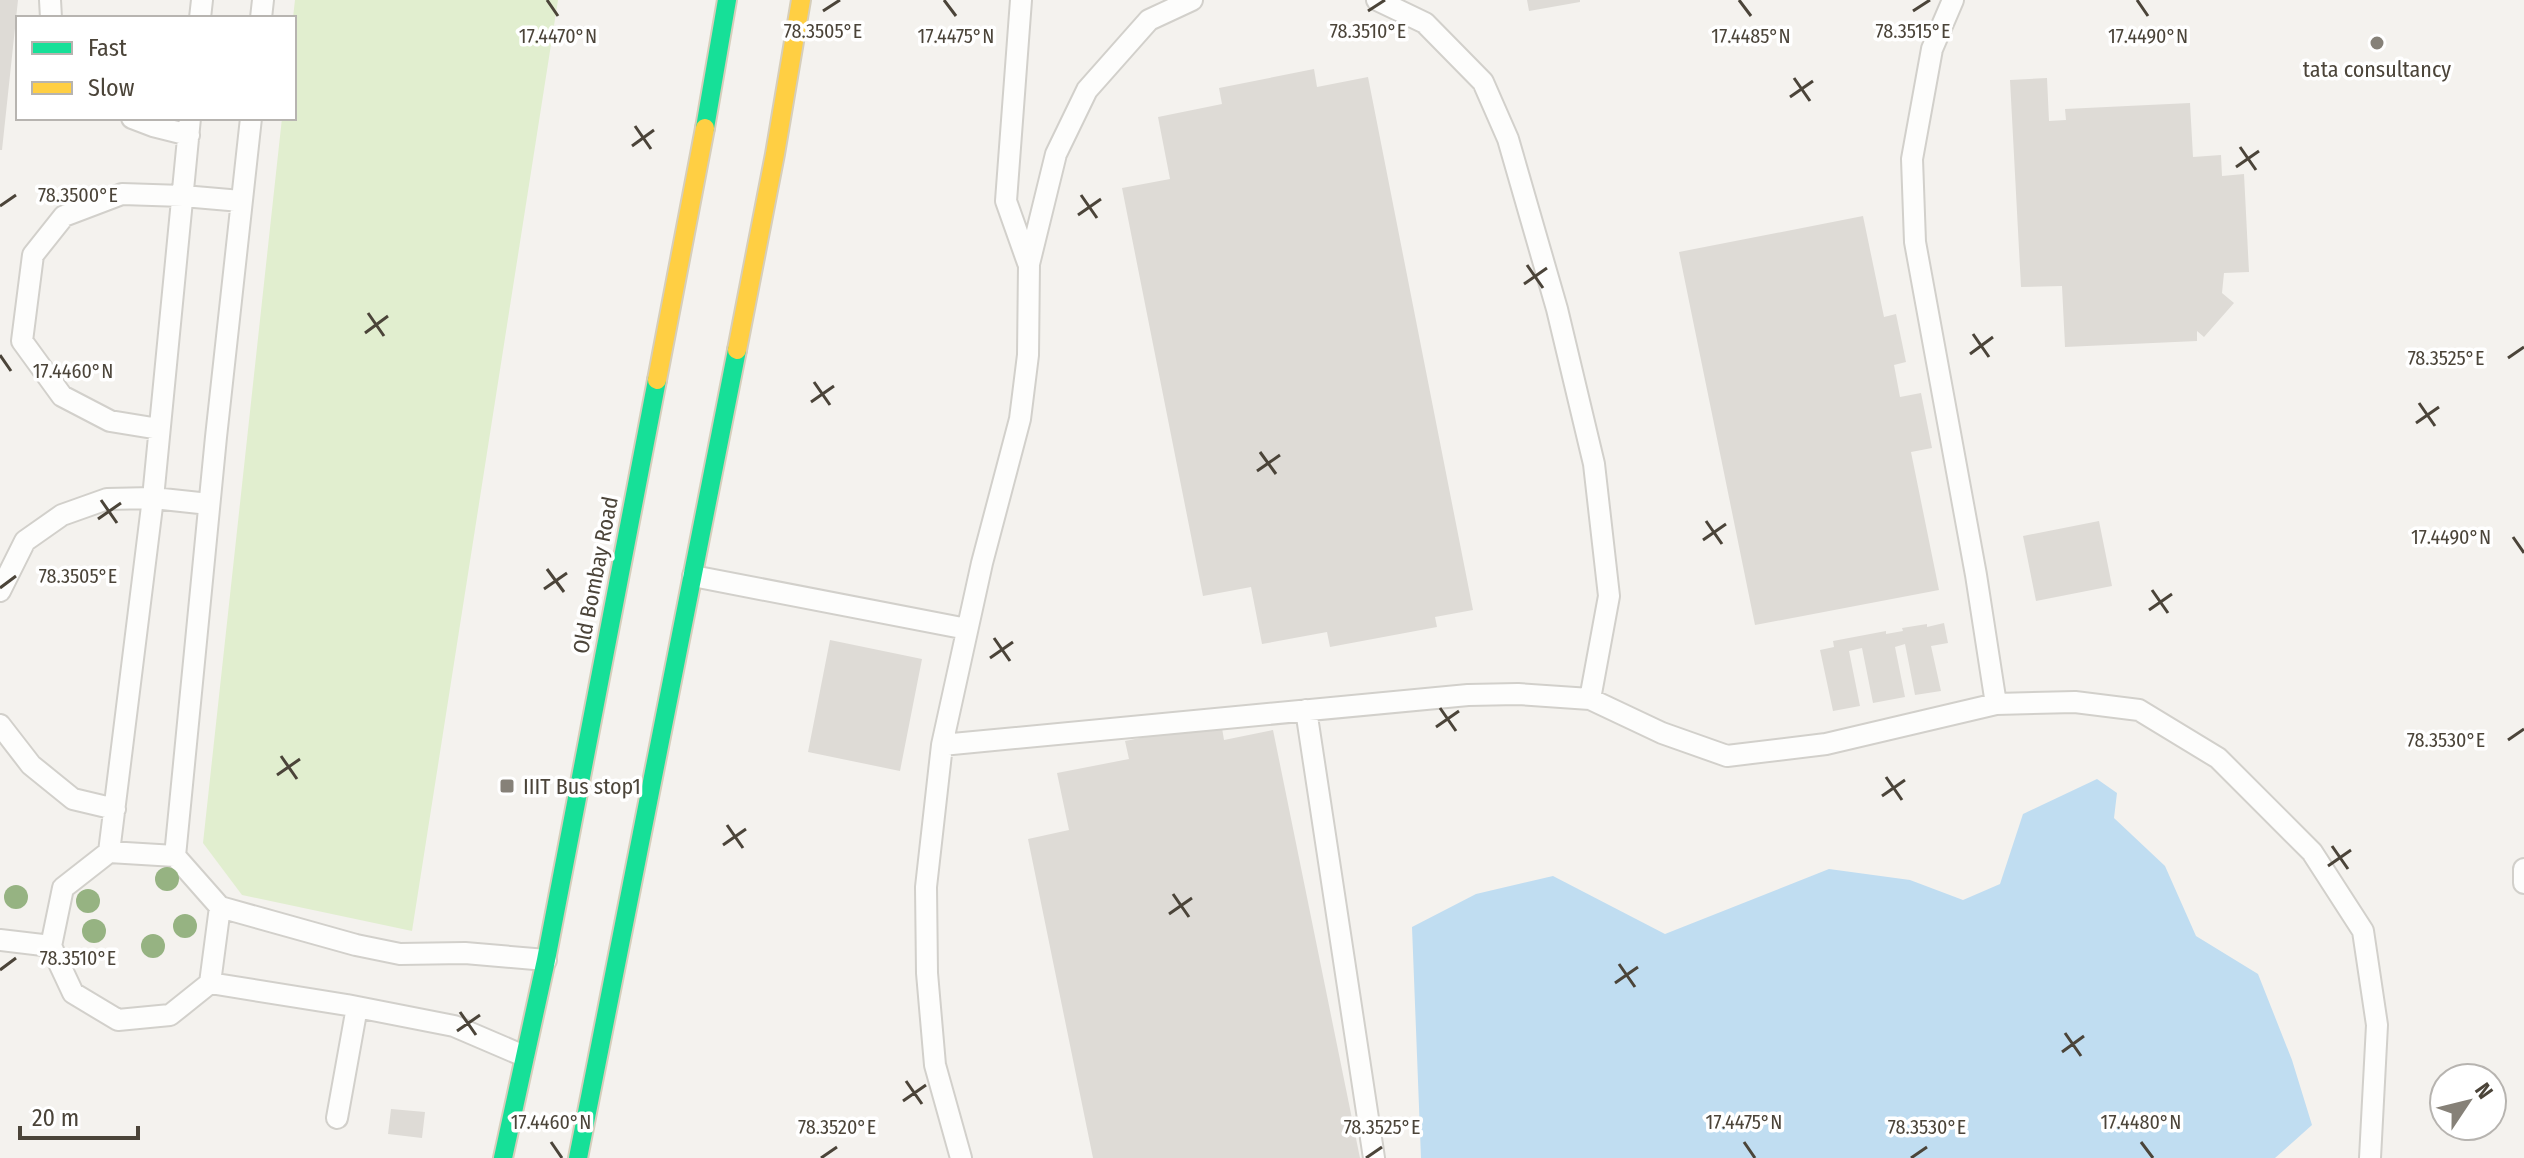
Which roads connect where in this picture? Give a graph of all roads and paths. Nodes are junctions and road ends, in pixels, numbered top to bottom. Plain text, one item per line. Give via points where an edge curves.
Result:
1 (727, 0) edge
2 (801, 0) edge
3 (1021, 0) edge
4 (1192, 0) edge
5 (1377, 0) edge
6 (1953, 0) edge
7 (136, 120) edge
8 (251, 120) edge
9 (190, 127) edge
10 (183, 196) junction
11 (241, 201) junction
12 (1029, 264) junction
13 (159, 429) junction
14 (153, 498) junction
15 (209, 504) junction
16 (693, 576) junction
17 (0, 591) edge
18 (967, 629) junction
19 (1590, 699) junction
20 (1996, 704) junction
21 (1306, 710) junction
22 (0, 725) edge
23 (942, 745) junction
24 (115, 809) junction
25 (109, 852) junction
26 (175, 856) junction
27 (2524, 869) edge
28 (2524, 883) edge
29 (220, 907) junction
30 (0, 940) edge
31 (51, 946) junction
32 (546, 960) junction
33 (210, 983) junction
34 (357, 1007) junction
35 (524, 1056) junction
36 (337, 1118) dead end
37 (503, 1158) edge
38 (578, 1158) edge
39 (961, 1158) edge
40 (1374, 1158) edge
41 (2370, 1158) edge

1 - 32 main road, Old Bombay Road
2 - 16 main road
3 - 12 lane via 1006,201
4 - 12 lane via 1149,20 1087,90 1056,154
5 - 19 lane via 1425,23 1483,82 1508,139 1594,464 1609,596
6 - 20 lane via 1932,49 1912,159 1915,242
7 - 9 lane via 150,126
8 - 11 lane
9 - 10 lane
10 - 11 lane
10 - 13 lane
10 - 13 lane via 122,194 64,216 33,255 22,341 62,396 110,421
11 - 15 lane
12 - 18 lane via 1028,355 1020,419
13 - 14 lane
14 - 15 lane
14 - 17 lane via 107,499 62,515 25,541
14 - 24 lane
15 - 26 lane
16 - 18 lane
16 - 38 main road
18 - 23 lane
19 - 20 lane via 1727,756 1826,744
19 - 21 lane via 1468,695
20 - 41 lane via 2075,702 2139,710 2218,758 2312,852 2363,931 2377,1025
21 - 23 lane
21 - 40 lane
22 - 24 lane via 31,765 73,799
23 - 39 lane via 926,887 927,973 935,1065
24 - 25 lane
25 - 26 lane
25 - 31 lane via 63,888
26 - 29 lane
27 - 28 lane
29 - 32 lane via 400,954
29 - 33 lane
30 - 31 lane
31 - 33 lane via 73,993 118,1020 170,1015
32 - 35 main road, Old Bombay Road
33 - 34 lane
34 - 35 lane via 454,1026
34 - 36 lane
35 - 37 main road, Old Bombay Road

